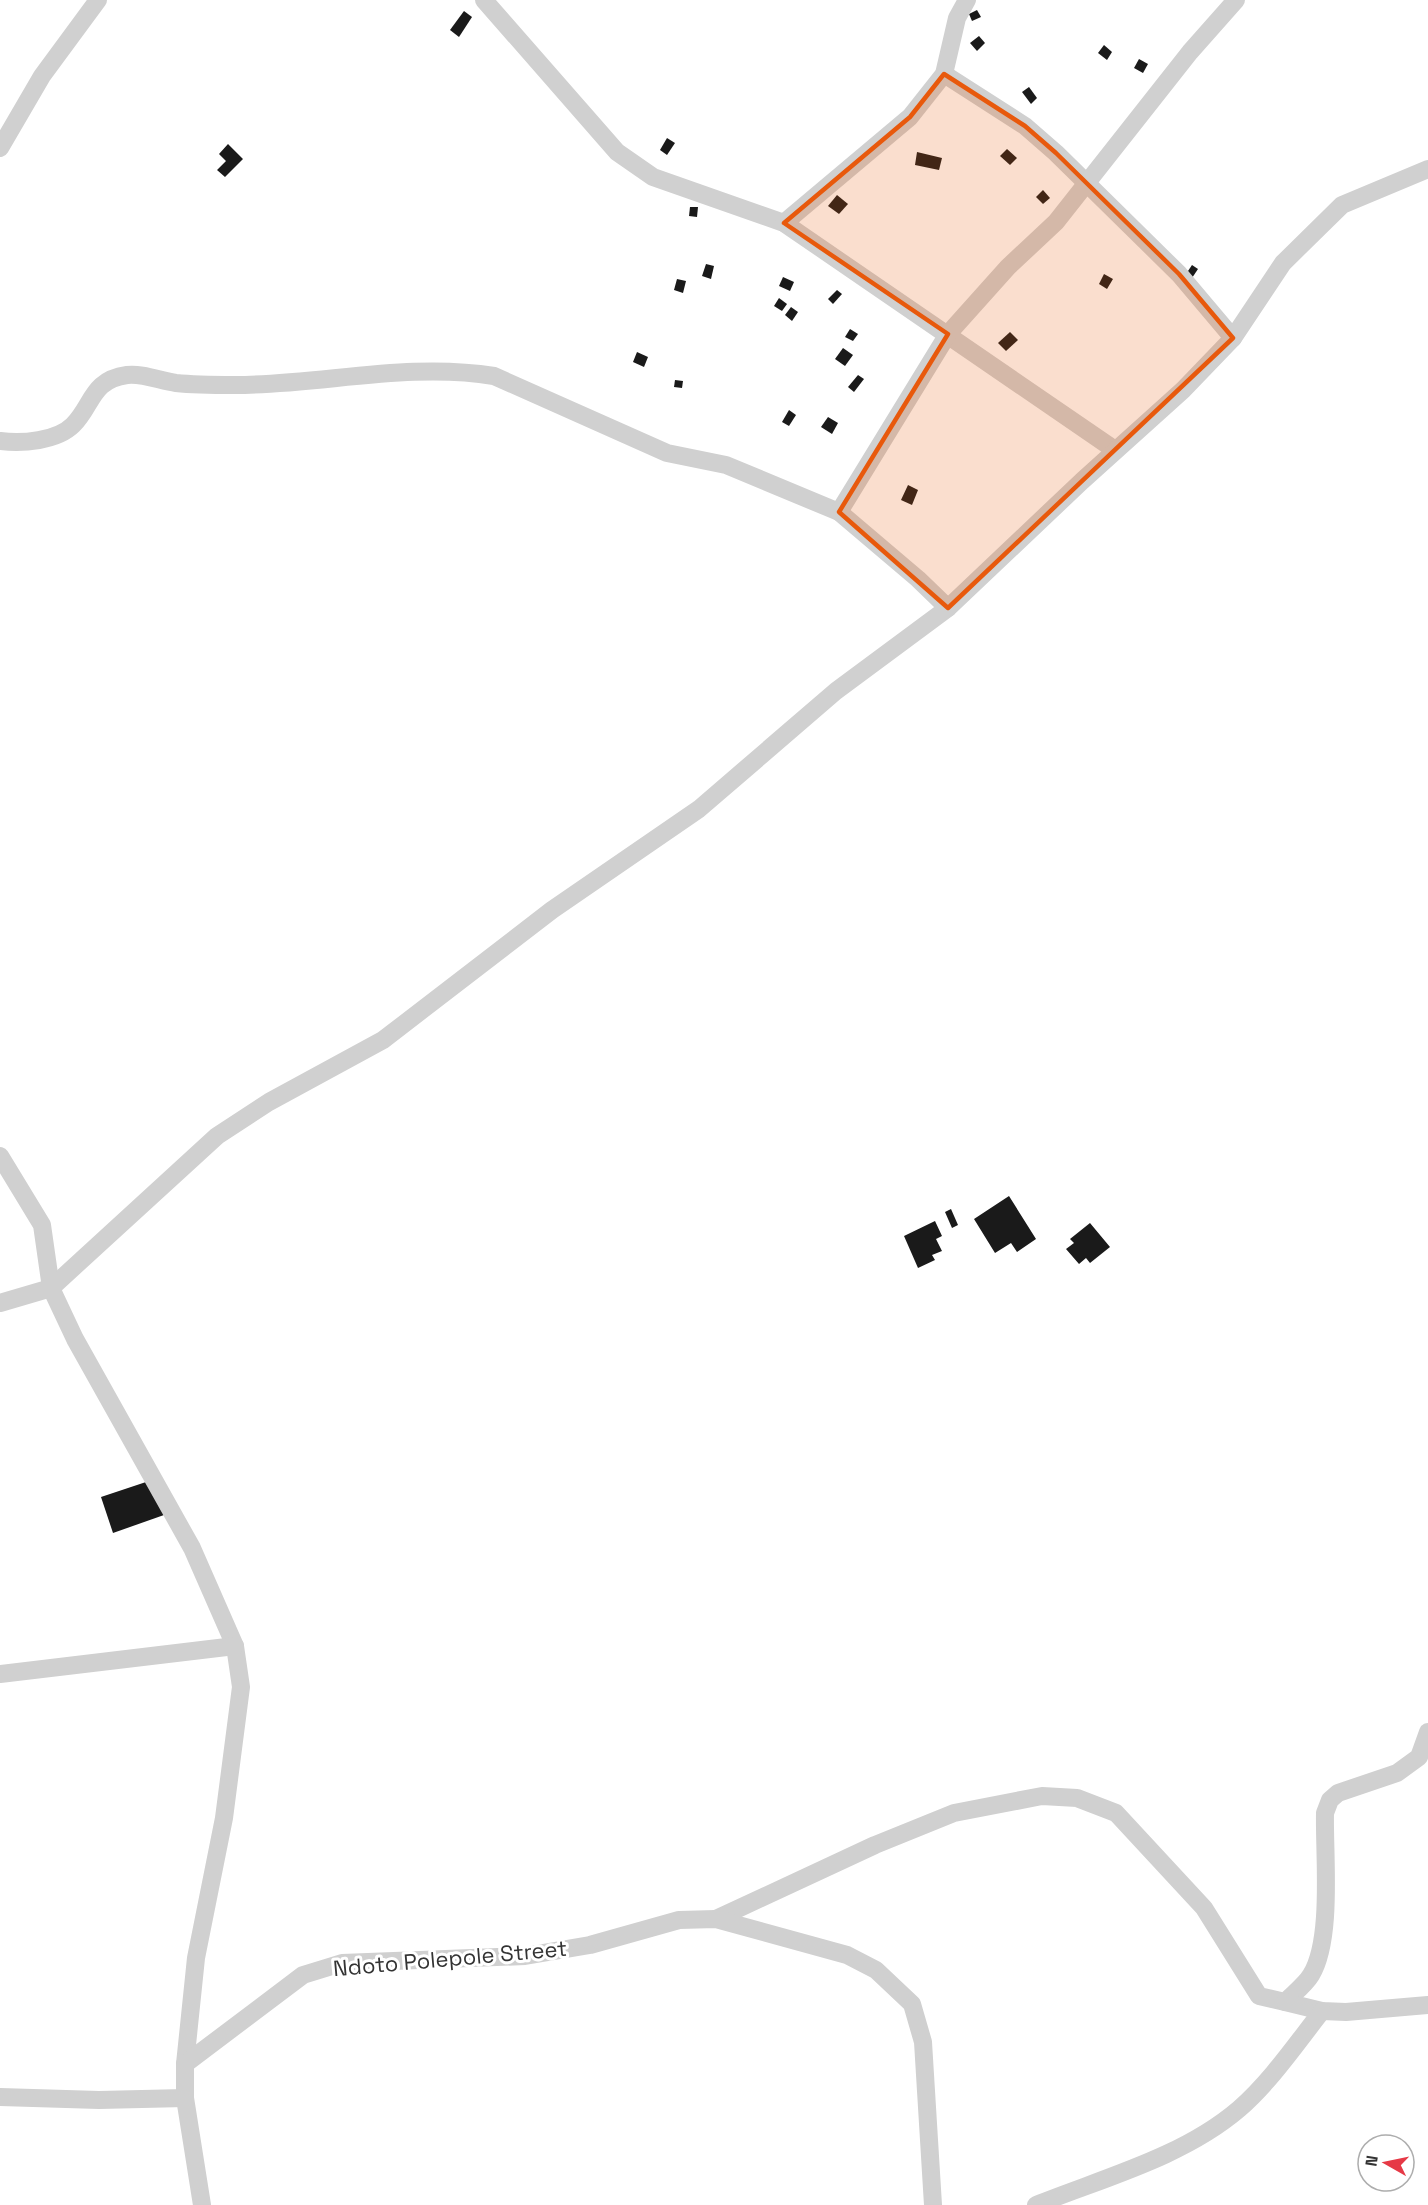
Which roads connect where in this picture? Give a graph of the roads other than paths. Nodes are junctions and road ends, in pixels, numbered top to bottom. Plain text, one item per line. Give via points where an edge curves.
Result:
1 (98, 0) edge
2 (484, 0) edge
3 (967, 0) edge
4 (1236, 0) edge
5 (944, 74) junction
6 (0, 148) edge
7 (1428, 169) edge
8 (1088, 183) junction
9 (784, 223) junction
10 (948, 334) junction
11 (1233, 338) junction
12 (0, 441) edge
13 (1115, 450) junction
14 (839, 512) junction
15 (948, 608) junction
16 (0, 1156) edge
17 (51, 1288) junction
18 (0, 1303) edge
19 (236, 1646) junction
20 (0, 1674) edge
21 (1428, 1732) edge
22 (716, 1919) junction
23 (1285, 2002) junction
24 (1428, 2005) edge
25 (1322, 2011) junction
26 (185, 2064) junction
27 (0, 2097) edge
28 (185, 2098) junction
29 (202, 2205) edge
30 (933, 2205) edge
31 (1036, 2205) edge

1 - 6 street via 42,76
2 - 9 street via 617,152 653,177
3 - 5 street via 957,18
4 - 8 street via 1190,52
5 - 8 street via 1025,126
5 - 9 street via 910,117
7 - 11 street via 1342,205 1283,263
8 - 10 street via 1056,222 1008,267
8 - 11 street via 1179,274
9 - 10 street
10 - 13 street
10 - 14 street
11 - 13 street via 1183,390
12 - 14 street via 65,433 93,392 128,374 176,383 237,385 360,375 467,372 504,379 667,453 726,465
13 - 15 street
14 - 15 street
15 - 17 street via 836,691 699,809 552,910 383,1040 269,1102 218,1136
16 - 17 street via 42,1225
17 - 18 street
17 - 19 street via 101,1389 192,1548
19 - 20 street
19 - 26 street via 241,1687 224,1818 196,1958
21 - 23 street via 1419,1757 1397,1773 1338,1793 1330,1800 1325,1813 1325,1896 1316,1964 1310,1977
22 - 23 street via 875,1845 954,1814 1042,1796 1077,1798 1116,1813 1204,1908 1259,1996
22 - 26 street, Ndoto Polepole Street via 679,1920 590,1945 525,1956 342,1963 303,1975
22 - 30 street, Ndoto Polepole Street via 847,1955 876,1970 912,2004 922,2042
23 - 25 street
24 - 25 street
25 - 31 street via 1263,2086 1238,2111 1188,2142 1123,2173
26 - 28 street
27 - 28 street
28 - 29 street

